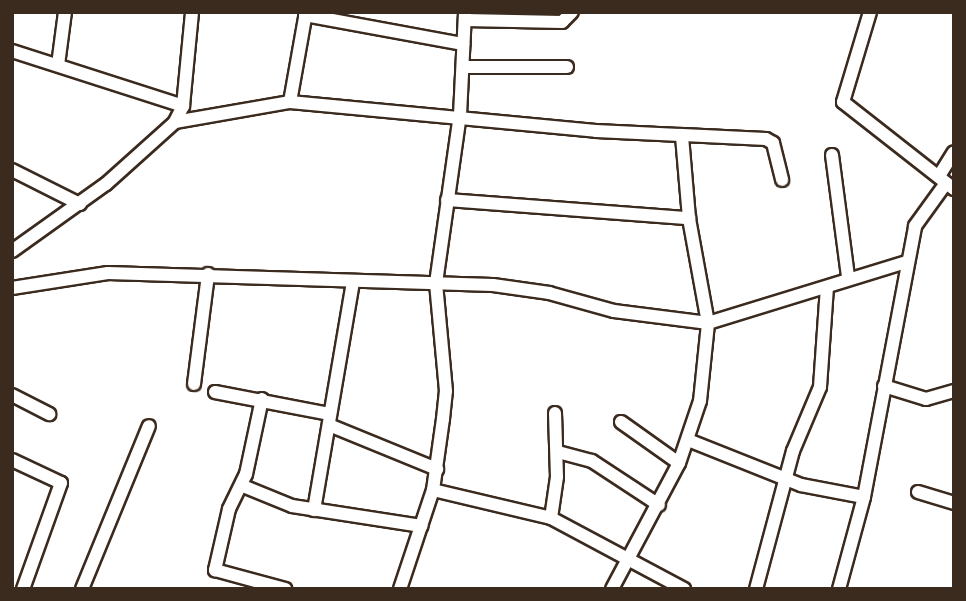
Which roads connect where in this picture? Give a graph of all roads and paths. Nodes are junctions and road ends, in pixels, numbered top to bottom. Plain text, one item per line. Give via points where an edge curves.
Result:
1 (65, 12) edge
2 (192, 12) edge
3 (572, 12) edge
4 (870, 12) edge
5 (305, 14) edge
6 (465, 16) edge
7 (463, 44) junction
8 (12, 51) edge
9 (58, 65) junction
10 (464, 67) junction
11 (567, 67) dead end
12 (290, 102) junction
13 (183, 106) junction
14 (460, 115) junction
15 (175, 122) junction
16 (682, 136) junction
17 (954, 152) edge
18 (832, 155) dead end
19 (12, 170) edge
20 (782, 180) dead end
21 (946, 183) edge
22 (447, 200) junction
23 (80, 204) junction
24 (689, 218) junction
25 (12, 251) edge
26 (905, 262) junction
27 (208, 274) junction
28 (848, 277) junction
29 (353, 282) junction
30 (436, 283) junction
31 (827, 287) junction
32 (12, 288) edge
33 (708, 323) junction
34 (194, 384) dead end
35 (884, 386) junction
36 (954, 391) edge
37 (215, 392) dead end
38 (12, 395) edge
39 (262, 399) junction
40 (555, 413) dead end
41 (49, 414) dead end
42 (329, 419) junction
43 (621, 422) dead end
44 (149, 426) dead end
45 (688, 440) junction
46 (558, 452) junction
47 (12, 460) edge
48 (679, 463) junction
49 (437, 469) junction
50 (785, 479) junction
51 (243, 486) junction
52 (433, 490) junction
53 (918, 492) dead end
54 (864, 497) junction
55 (954, 503) edge
56 (659, 505) junction
57 (314, 509) junction
58 (551, 518) junction
59 (421, 526) junction
60 (626, 560) junction
61 (23, 589) edge
62 (82, 589) edge
63 (285, 589) edge
64 (400, 589) edge
65 (612, 589) edge
66 (684, 589) edge
67 (757, 589) edge
68 (839, 589) edge

1 - 9 street
2 - 13 street
3 - 6 street via 562,22
4 - 21 street via 843,102
5 - 7 street
5 - 12 street
6 - 7 street
7 - 10 street
8 - 9 street
9 - 13 street
10 - 11 street
10 - 14 street
12 - 14 street
12 - 15 street
13 - 15 street
14 - 16 street
14 - 22 street
15 - 23 street
16 - 20 street via 770,141
16 - 24 street
17 - 21 street
18 - 28 street
19 - 23 street
21 - 26 street via 915,226
22 - 24 street
22 - 30 street
23 - 25 street
24 - 33 street
26 - 28 street
26 - 35 street
27 - 29 street
27 - 32 street via 108,273
27 - 34 street
28 - 31 street
29 - 30 street
29 - 42 street
30 - 33 street via 538,291 614,311
30 - 49 street via 446,391
31 - 33 street
31 - 50 street via 820,387
33 - 45 street via 700,401
35 - 36 street via 926,399
35 - 54 street
37 - 39 street
38 - 41 street
39 - 42 street
39 - 51 street
40 - 46 street
42 - 49 street
42 - 57 street
43 - 48 street
44 - 62 street
45 - 48 street
45 - 50 street
46 - 56 street via 592,460
46 - 58 street
47 - 61 street via 61,483
48 - 56 street
49 - 52 street
50 - 54 street
50 - 67 street
51 - 57 street via 258,496
51 - 63 street via 229,509 215,570
52 - 58 street
52 - 59 street
53 - 55 street
54 - 68 street
56 - 60 street
57 - 59 street
58 - 60 street
59 - 64 street
60 - 65 street
60 - 66 street

